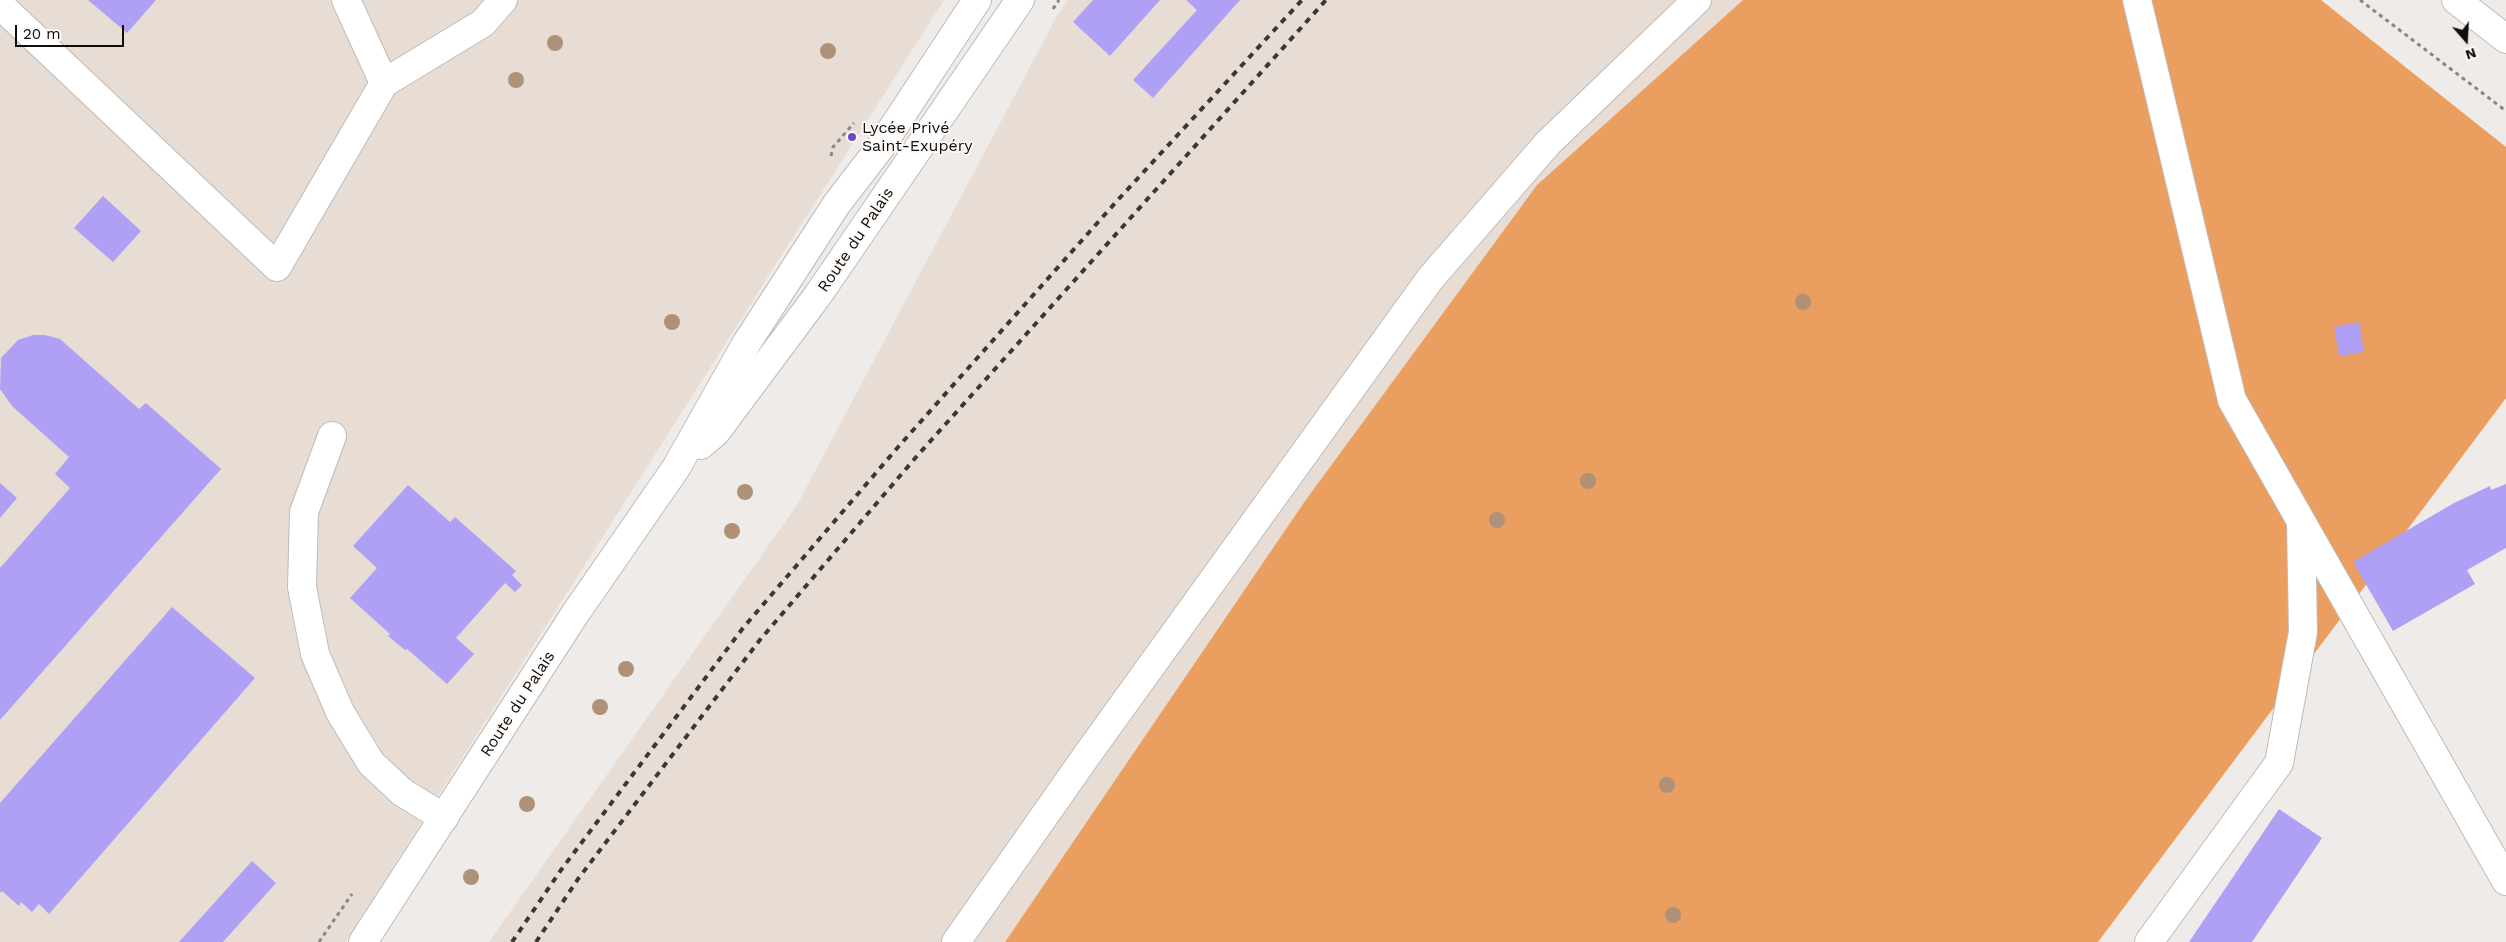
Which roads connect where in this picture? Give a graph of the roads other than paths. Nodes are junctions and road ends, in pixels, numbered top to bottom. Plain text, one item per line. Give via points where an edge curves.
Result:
1 (346, 0) edge
2 (503, 0) edge
3 (976, 0) edge
4 (1020, 0) edge
5 (1697, 0) edge
6 (2137, 0) edge
7 (2456, 0) edge
8 (0, 5) edge
9 (2506, 38) edge
10 (384, 83) junction
11 (332, 436) dead end
12 (676, 468) junction
13 (2301, 518) junction
14 (444, 818) junction
15 (2506, 881) edge
16 (363, 942) edge
17 (956, 942) edge
18 (2149, 942) edge

1 - 10 main road
2 - 10 main road via 483,22
3 - 12 main road, Route du Palais via 746,344
4 - 12 main road, Route du Palais via 818,295 716,432
5 - 17 main road via 1548,143 1430,279
6 - 13 main road via 2232,400
7 - 9 main road
8 - 10 main road via 277,267
11 - 14 main road via 304,512 302,587 315,654 340,712 371,763 402,792
12 - 14 main road, Route du Palais via 576,614
13 - 15 main road
13 - 18 main road via 2303,632 2279,763
14 - 16 main road, Route du Palais

